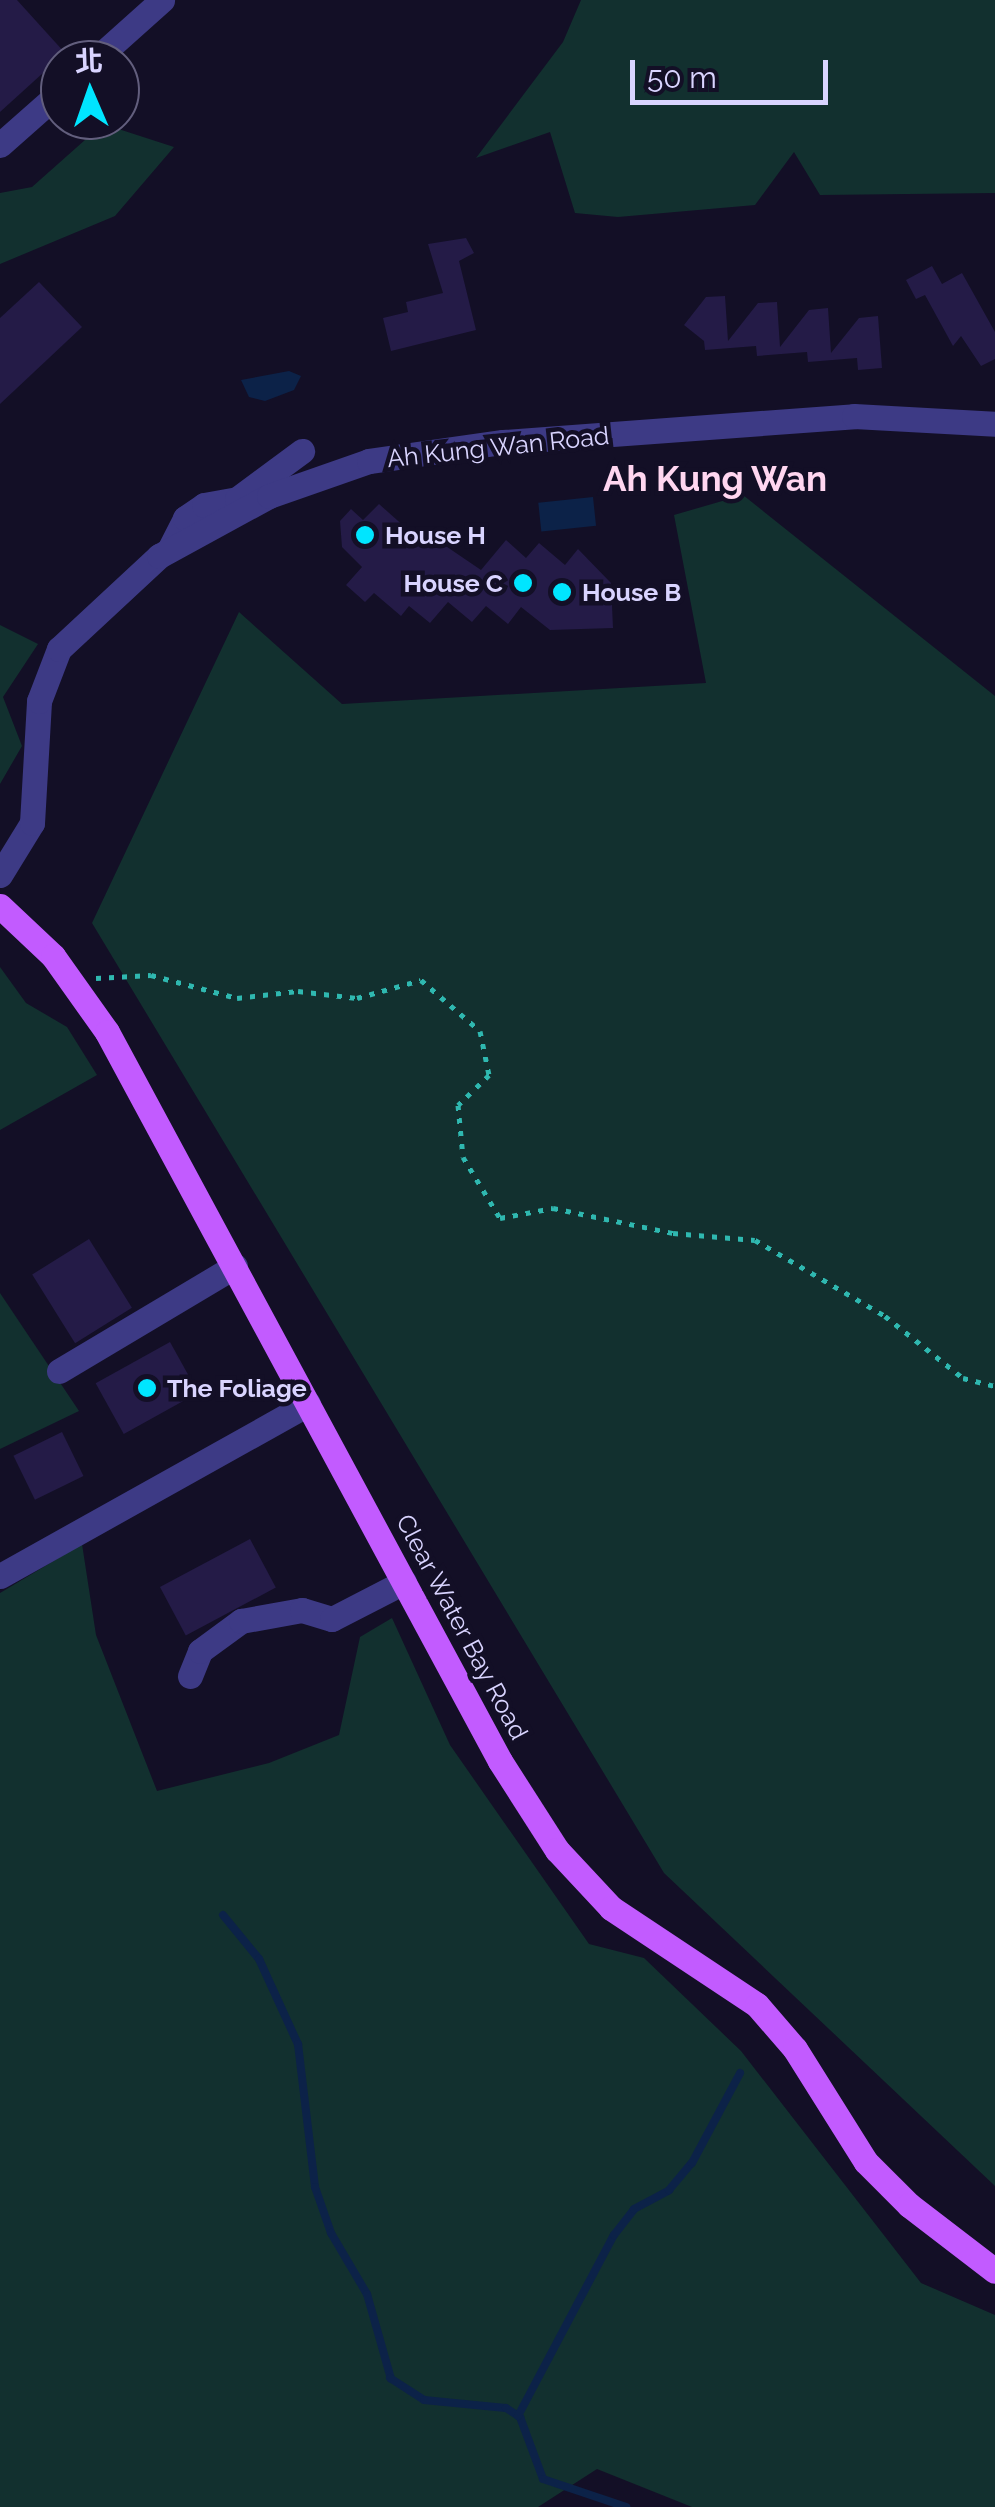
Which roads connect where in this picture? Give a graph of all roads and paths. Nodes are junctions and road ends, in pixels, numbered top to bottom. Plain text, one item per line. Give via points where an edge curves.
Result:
1 (162, 0) edge
2 (117, 40) edge
3 (40, 110) edge
4 (0, 145) edge
5 (995, 424) edge
6 (302, 451) dead end
7 (169, 550) junction
8 (0, 875) edge
9 (0, 906) edge
10 (96, 978) dead end
11 (234, 1266) junction
12 (59, 1371) dead end
13 (995, 1386) edge
14 (308, 1404) junction
15 (0, 1576) edge
16 (404, 1582) junction
17 (190, 1676) dead end
18 (995, 2270) edge

1 - 2 street
3 - 4 street
5 - 7 street, Ah Kung Wan Road via 854,416 420,452 304,482
6 - 7 street via 238,499 204,505 184,518
7 - 8 street, Ah Kung Wan Road via 87,618 50,664 38,712 36,806 25,840
9 - 11 main road, Clear Water Bay Road via 88,1001
10 - 13 path via 151,975 238,998 298,991 358,998 421,980 480,1031 489,1075 458,1106 463,1157 500,1218 553,1208 673,1233 755,1240 885,1316 962,1378
11 - 12 street
11 - 14 main road, Clear Water Bay Road
14 - 15 street
14 - 16 main road, Clear Water Bay Road
16 - 17 street via 332,1619 302,1610 241,1621 200,1651
16 - 18 main road, Clear Water Bay Road via 520,1796 575,1872 611,1908 710,1968 757,2006 795,2048 866,2162 909,2205

